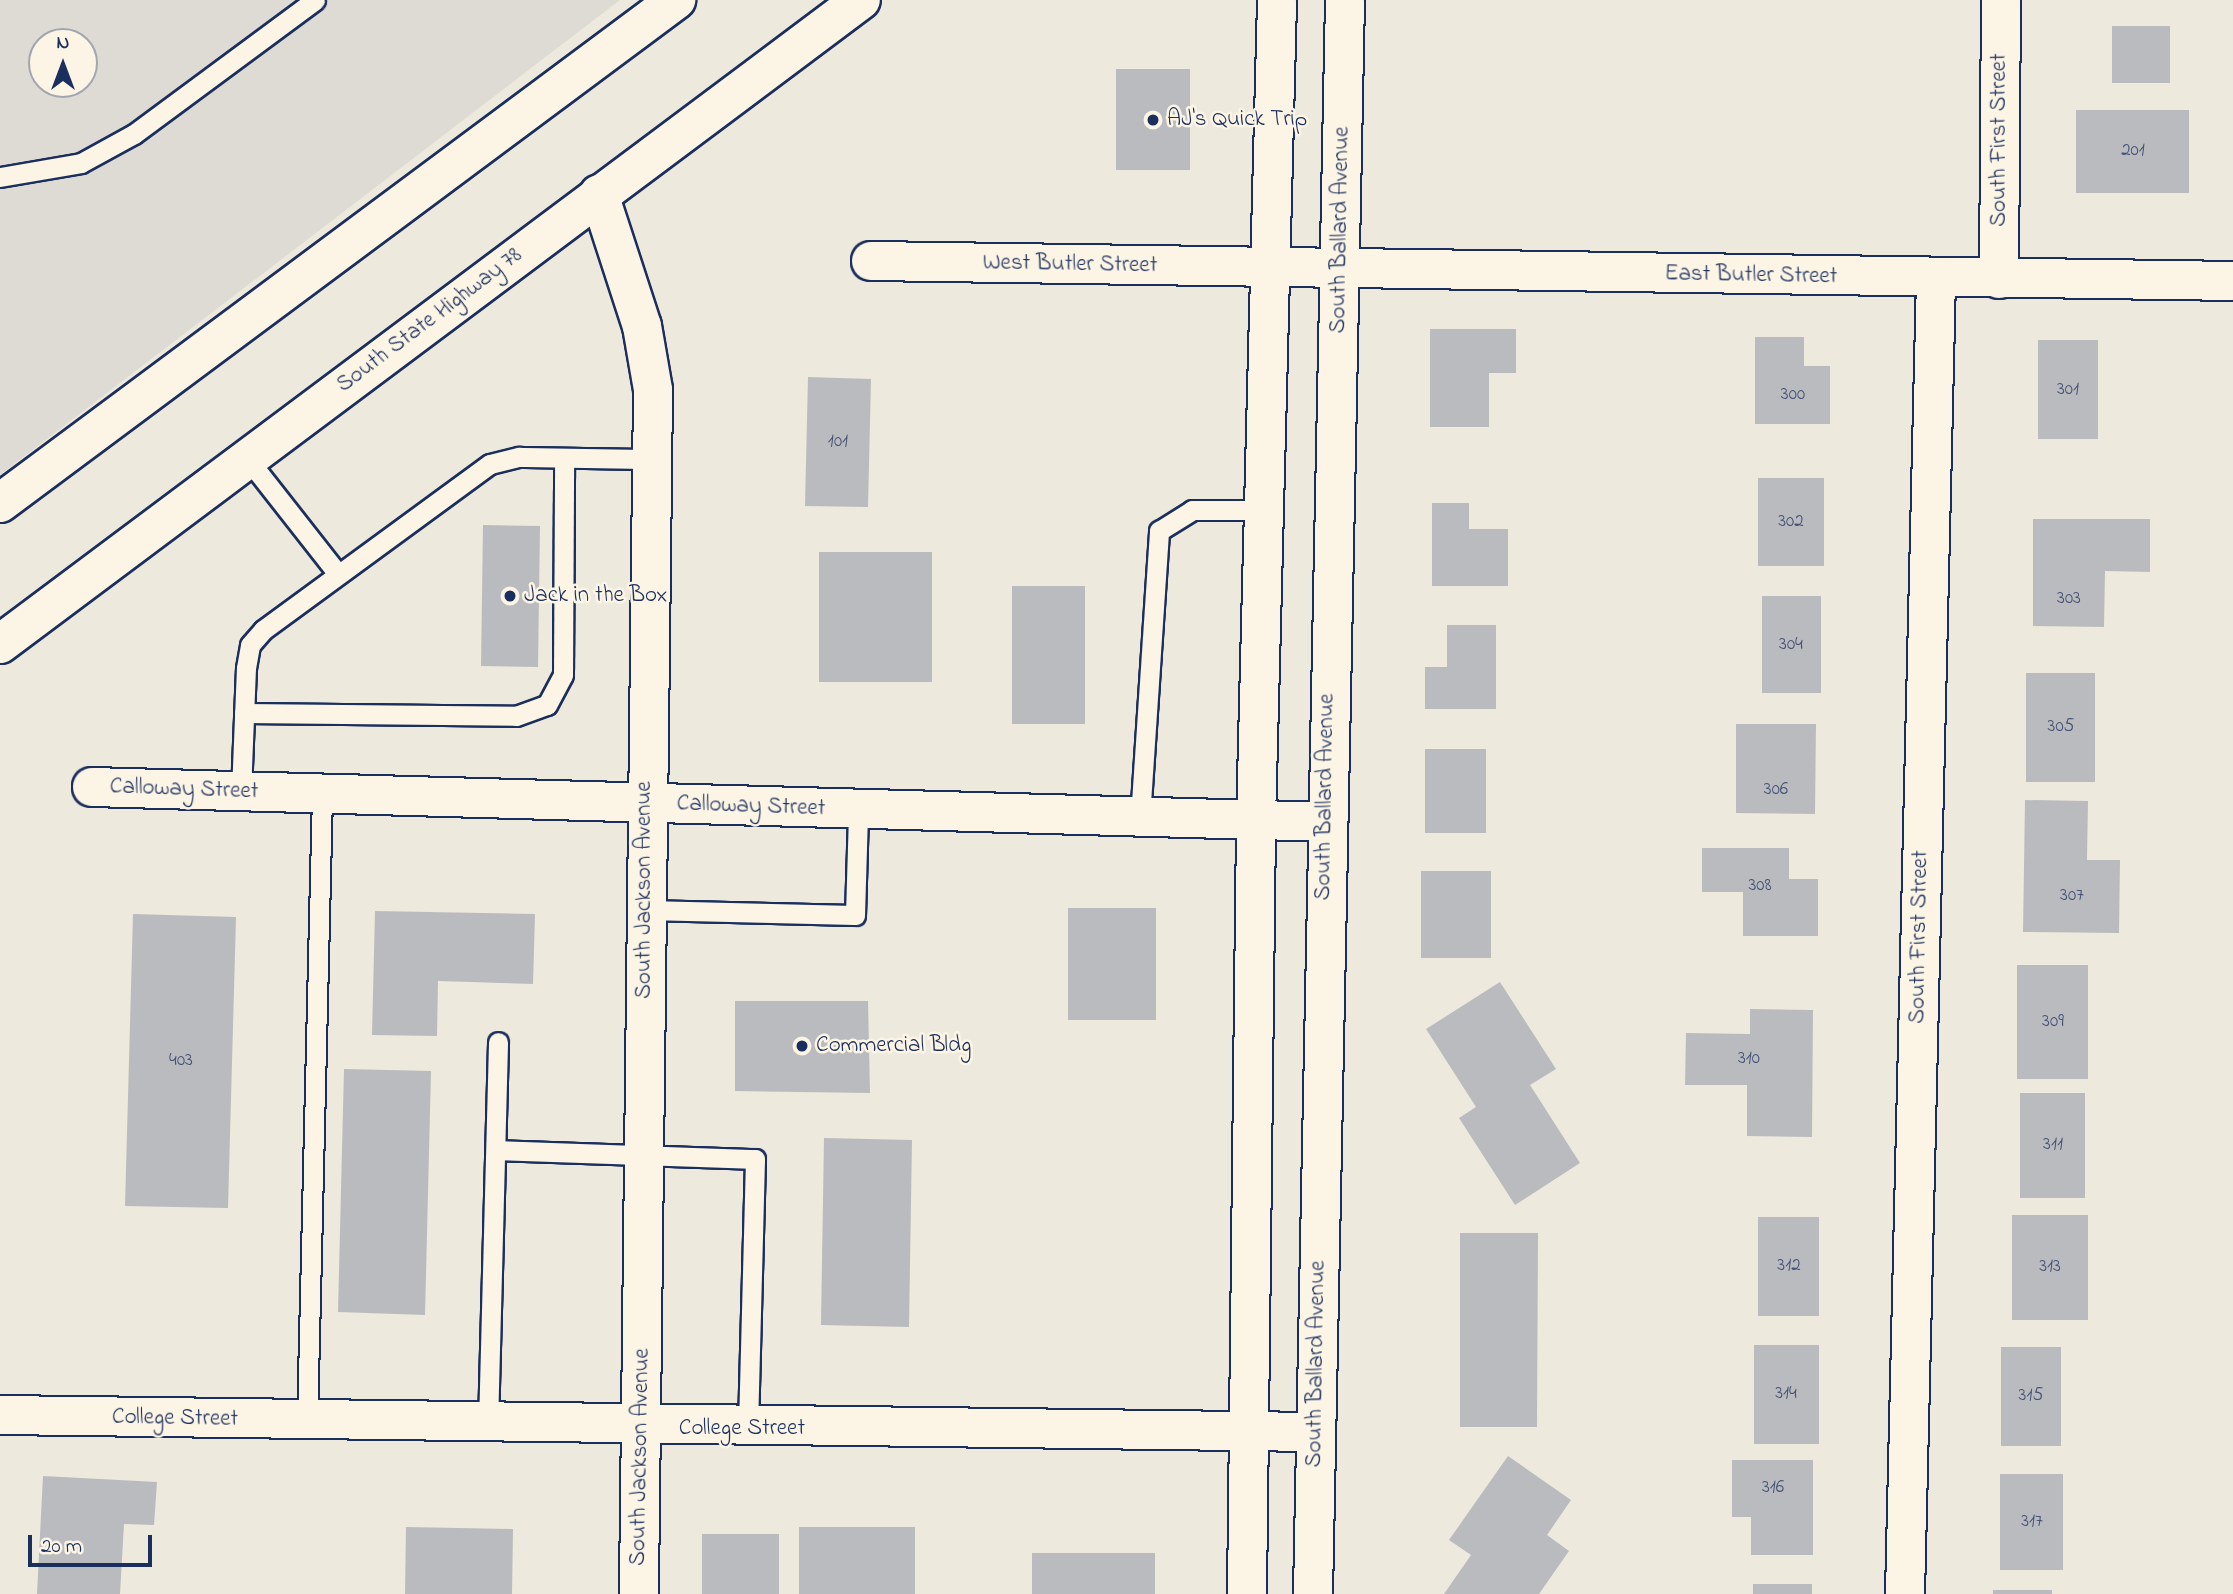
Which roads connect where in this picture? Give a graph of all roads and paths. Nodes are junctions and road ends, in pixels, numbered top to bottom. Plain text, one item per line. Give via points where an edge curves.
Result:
1 (315, 0) edge
2 (861, 0) edge
3 (1277, 0) edge
4 (1345, 0) edge
5 (2001, 0) edge
6 (661, 6) edge
7 (0, 177) edge
8 (599, 194) junction
9 (871, 261) dead end
10 (1269, 268) junction
11 (1342, 270) junction
12 (1936, 279) junction
13 (1999, 279) junction
14 (2233, 281) edge
15 (247, 458) junction
16 (564, 458) junction
17 (650, 459) junction
18 (0, 503) edge
19 (1266, 510) junction
20 (338, 574) junction
21 (0, 644) edge
22 (244, 713) junction
23 (92, 787) dead end
24 (241, 792) junction
25 (322, 795) junction
26 (644, 804) junction
27 (858, 811) junction
28 (1140, 818) junction
29 (1256, 820) junction
30 (1326, 822) junction
31 (645, 910) junction
32 (498, 1042) dead end
33 (496, 1150) junction
34 (643, 1155) junction
35 (0, 1415) edge
36 (307, 1421) junction
37 (488, 1425) junction
38 (642, 1428) junction
39 (748, 1429) junction
40 (1251, 1432) junction
41 (1316, 1432) junction
42 (639, 1594) edge
43 (1248, 1594) edge
44 (1314, 1594) edge
45 (1905, 1594) edge

1 - 7 lane via 134,134 81,163
2 - 8 street, South State Highway 78
3 - 10 street
4 - 11 street, South Ballard Avenue
5 - 13 street, South First Street
6 - 18 street
8 - 15 street, South State Highway 78
8 - 17 street, South Jackson Avenue via 642,326 653,390
9 - 10 street, West Butler Street
10 - 11 street, East Butler Street
10 - 19 street
11 - 12 street, East Butler Street
11 - 30 street, South Ballard Avenue
12 - 13 street, East Butler Street
12 - 45 street, South First Street
13 - 14 street, East Butler Street
15 - 20 lane
15 - 21 street, South State Highway 78
16 - 17 lane
16 - 20 lane via 490,464
16 - 22 lane via 564,675 547,705 516,716
17 - 26 street, South Jackson Avenue
19 - 28 lane via 1192,510 1158,531
19 - 29 street
20 - 22 lane via 250,645
22 - 24 lane
23 - 24 street, Calloway Street
24 - 25 street, Calloway Street
25 - 26 street, Calloway Street
25 - 36 lane
26 - 27 street, Calloway Street
26 - 31 street, South Jackson Avenue
27 - 28 street, Calloway Street
27 - 31 lane via 855,915
28 - 29 street, Calloway Street
29 - 30 street, Calloway Street
29 - 40 street
30 - 41 street, South Ballard Avenue
31 - 34 street, South Jackson Avenue
32 - 33 lane
33 - 34 lane
33 - 37 lane
34 - 38 street, South Jackson Avenue
34 - 39 lane via 755,1159
35 - 36 street, College Street
36 - 37 street, College Street
37 - 38 street, College Street
38 - 39 street, College Street
38 - 42 street, South Jackson Avenue
39 - 40 street, College Street
40 - 41 street, College Street
40 - 43 street
41 - 44 street, South Ballard Avenue

